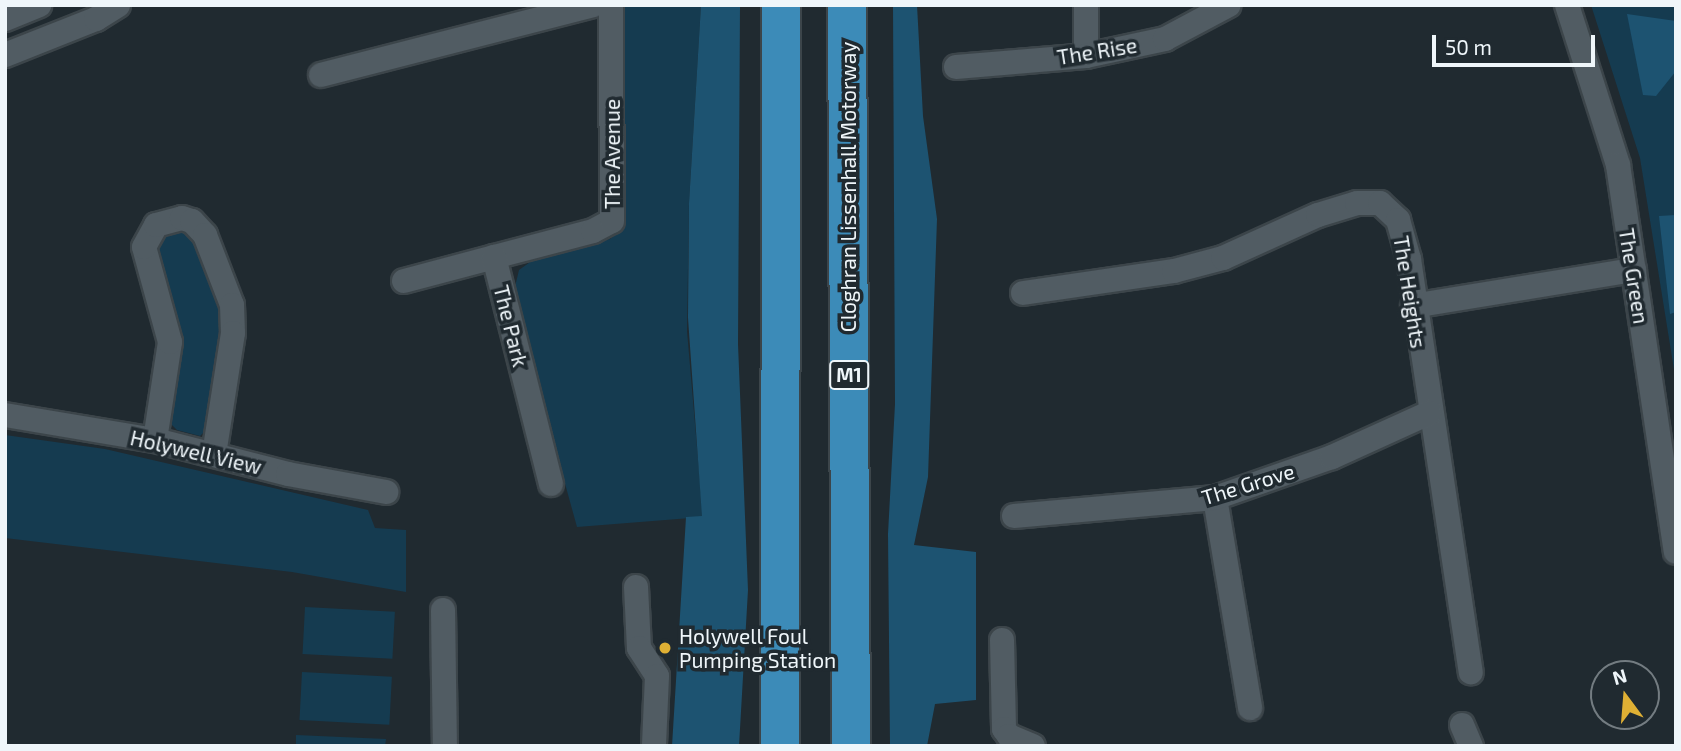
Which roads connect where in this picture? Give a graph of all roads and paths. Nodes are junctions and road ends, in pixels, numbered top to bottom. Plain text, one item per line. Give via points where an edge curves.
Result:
1 (39, 5) edge
2 (118, 5) edge
3 (593, 5) edge
4 (611, 5) edge
5 (781, 5) edge
6 (848, 5) edge
7 (1086, 5) edge
8 (1229, 5) edge
9 (1567, 5) edge
10 (5, 19) edge
11 (5, 55) edge
12 (1086, 56) junction
13 (956, 67) dead end
14 (321, 75) dead end
15 (494, 257) junction
16 (1634, 271) junction
17 (404, 281) dead end
18 (1023, 293) dead end
19 (1413, 306) junction
20 (1429, 413) junction
21 (5, 415) edge
22 (155, 440) junction
23 (214, 454) junction
24 (551, 484) dead end
25 (386, 492) dead end
26 (1215, 498) junction
27 (1014, 516) dead end
28 (1676, 552) edge
29 (636, 587) dead end
30 (443, 610) dead end
31 (1002, 640) dead end
32 (1471, 672) dead end
33 (1250, 708) dead end
34 (445, 746) edge
35 (654, 746) edge
36 (780, 746) edge
37 (850, 746) edge
38 (1033, 746) edge

1 - 10 street
2 - 11 street via 96,19
3 - 14 street
4 - 15 street, The Avenue via 612,221 593,231
5 - 36 highway
6 - 37 highway, Cloghran Lissenhall Motorway / M1
7 - 12 street
8 - 12 street, The Rise via 1165,39
9 - 16 street, The Green via 1618,165
12 - 13 street, The Rise
15 - 17 street, The Park
15 - 24 street, The Park
16 - 19 street
16 - 28 street, The Green
18 - 19 street, The Heights via 1174,271 1223,258 1318,215 1357,203 1380,203 1398,220
19 - 20 street, The Heights
20 - 26 street, The Grove via 1332,457
20 - 32 street, The Heights
21 - 22 street, Holywell View
22 - 23 street, Holywell View
22 - 23 street via 170,342 144,247 156,225 182,218 205,234 233,312
23 - 25 street, Holywell View via 288,474
26 - 27 street, The Grove
26 - 33 street
29 - 35 street via 639,648 657,676
30 - 34 street
31 - 38 street via 1004,729 1009,736

